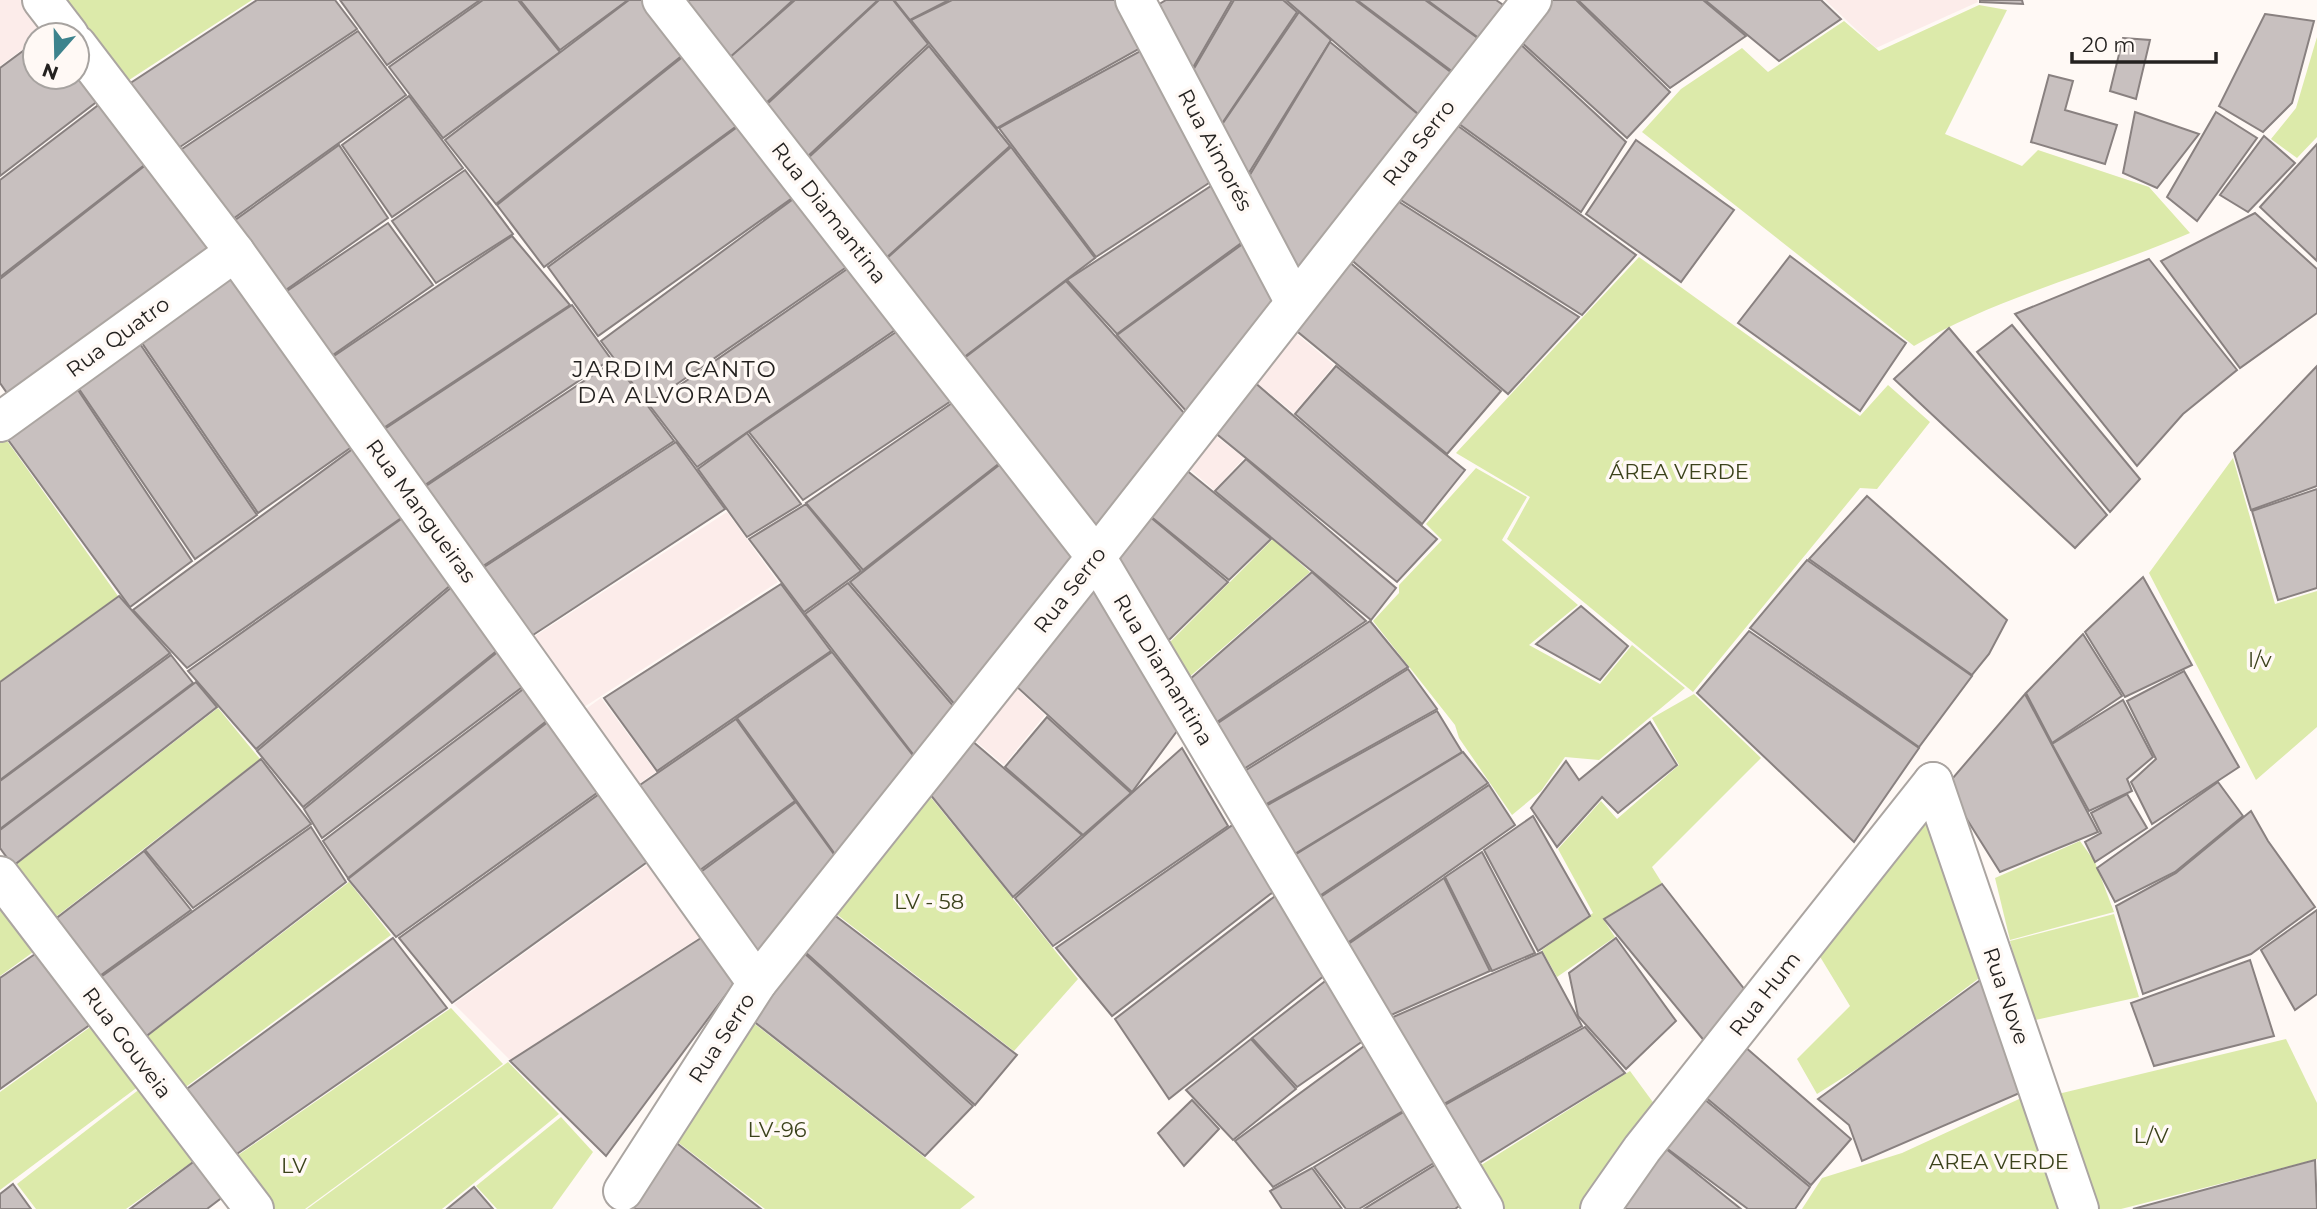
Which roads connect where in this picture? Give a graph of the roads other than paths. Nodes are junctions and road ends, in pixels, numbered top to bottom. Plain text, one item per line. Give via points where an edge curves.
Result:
1 (42, 0) edge
2 (662, 0) edge
3 (1135, 0) edge
4 (1531, 0) edge
5 (58, 21) edge
6 (91, 63) edge
7 (235, 252) junction
8 (1294, 301) junction
9 (0, 422) edge
10 (1096, 557) junction
11 (1933, 782) joint
12 (0, 876) edge
13 (757, 983) junction
14 (623, 1191) dead end
15 (254, 1209) edge
16 (1484, 1209) edge
17 (1600, 1209) edge
18 (2079, 1209) edge

1 - 5 street
2 - 10 street, Rua Diamantina
3 - 8 street, Rua Aimorés
4 - 8 street, Rua Serro
6 - 7 street, Rua Mangueiras
7 - 9 street, Rua Quatro
7 - 13 street, Rua Mangueiras
8 - 10 street, Rua Serro
10 - 13 street, Rua Serro
10 - 16 street, Rua Diamantina
11 - 17 street, Rua Hum via 1642,1149
11 - 18 street, Rua Nove
12 - 15 street, Rua Gouveia
13 - 14 street, Rua Serro

